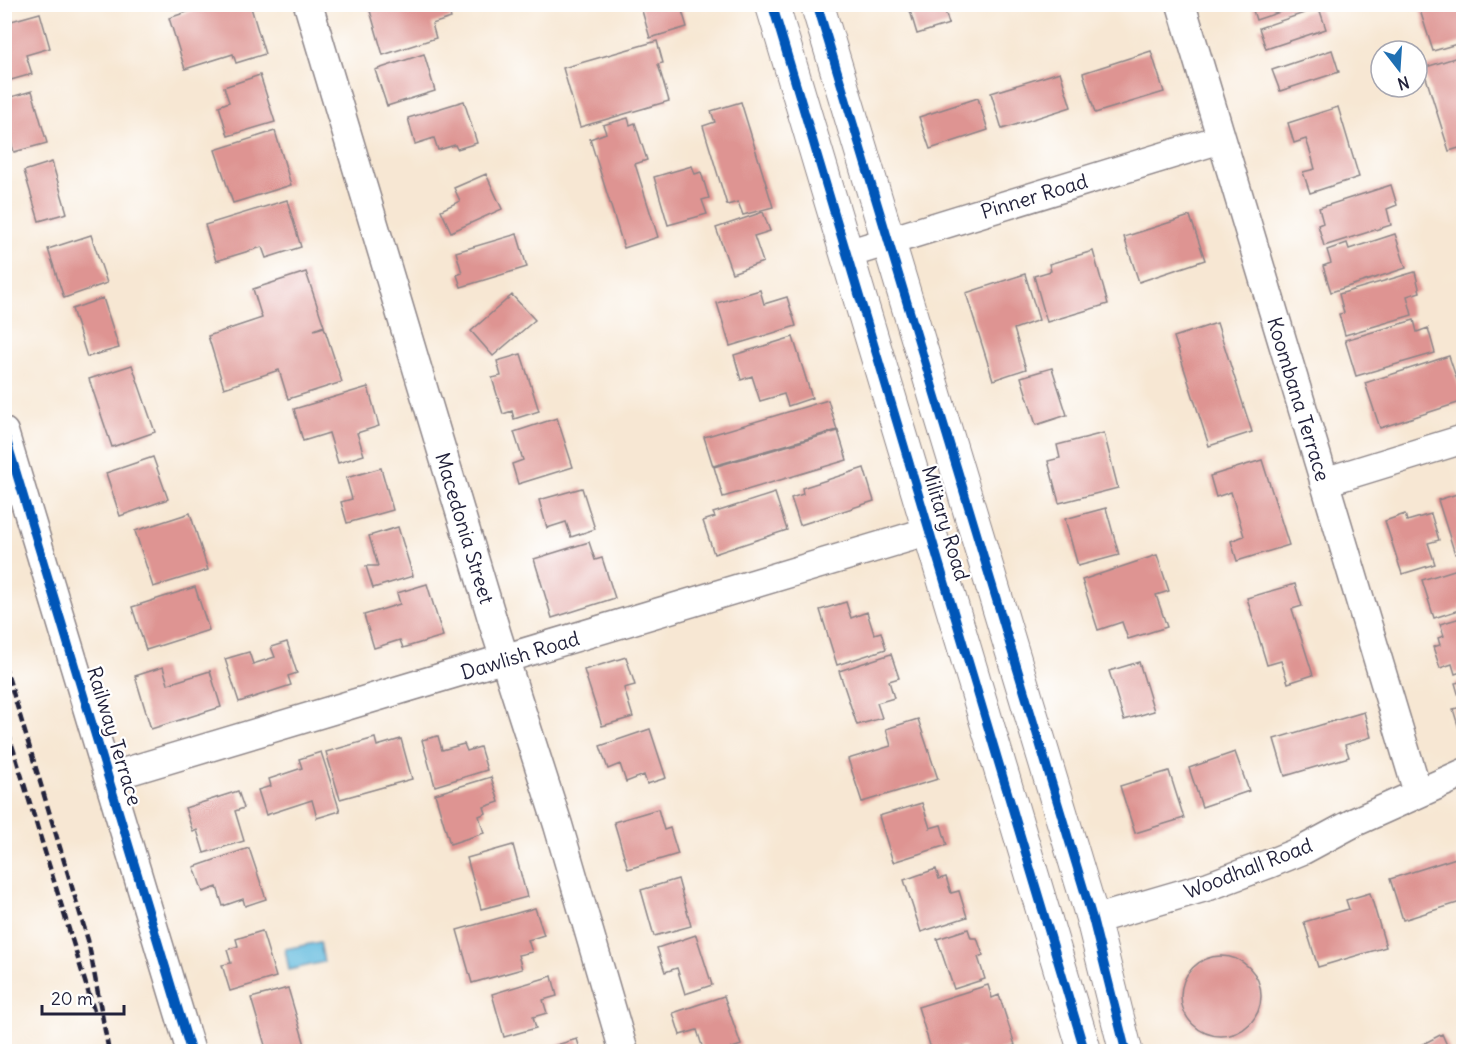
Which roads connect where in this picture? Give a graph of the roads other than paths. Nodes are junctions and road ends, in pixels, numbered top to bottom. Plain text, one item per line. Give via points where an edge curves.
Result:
1 (308, 4) edge
2 (772, 4) edge
3 (818, 4) edge
4 (1181, 4) edge
5 (1221, 139) junction
6 (888, 241) junction
7 (847, 254) junction
8 (4, 432) edge
9 (1464, 439) edge
10 (1324, 482) junction
11 (930, 531) junction
12 (505, 660) junction
13 (1464, 773) edge
14 (109, 777) junction
15 (1418, 793) junction
16 (1093, 920) junction
17 (191, 1052) edge
18 (624, 1052) edge
19 (1084, 1052) edge
20 (1126, 1052) edge

1 - 12 street, Macedonia Street
2 - 7 street, Military Road
3 - 6 street, Military Road
4 - 5 street, Koombana Terrace
5 - 6 street, Pinner Road
5 - 10 street, Koombana Terrace
6 - 7 street, Pinner Road
6 - 16 street, Military Road
7 - 11 street, Military Road
8 - 14 street, Railway Terrace
9 - 10 street
10 - 15 street, Koombana Terrace
11 - 12 street, Dawlish Road
11 - 19 street, Military Road
12 - 14 street, Dawlish Road
12 - 18 street, Macedonia Street
13 - 15 street, Woodhall Road
14 - 17 street, Railway Terrace
15 - 16 street, Woodhall Road via 1271,863
16 - 20 street, Military Road

